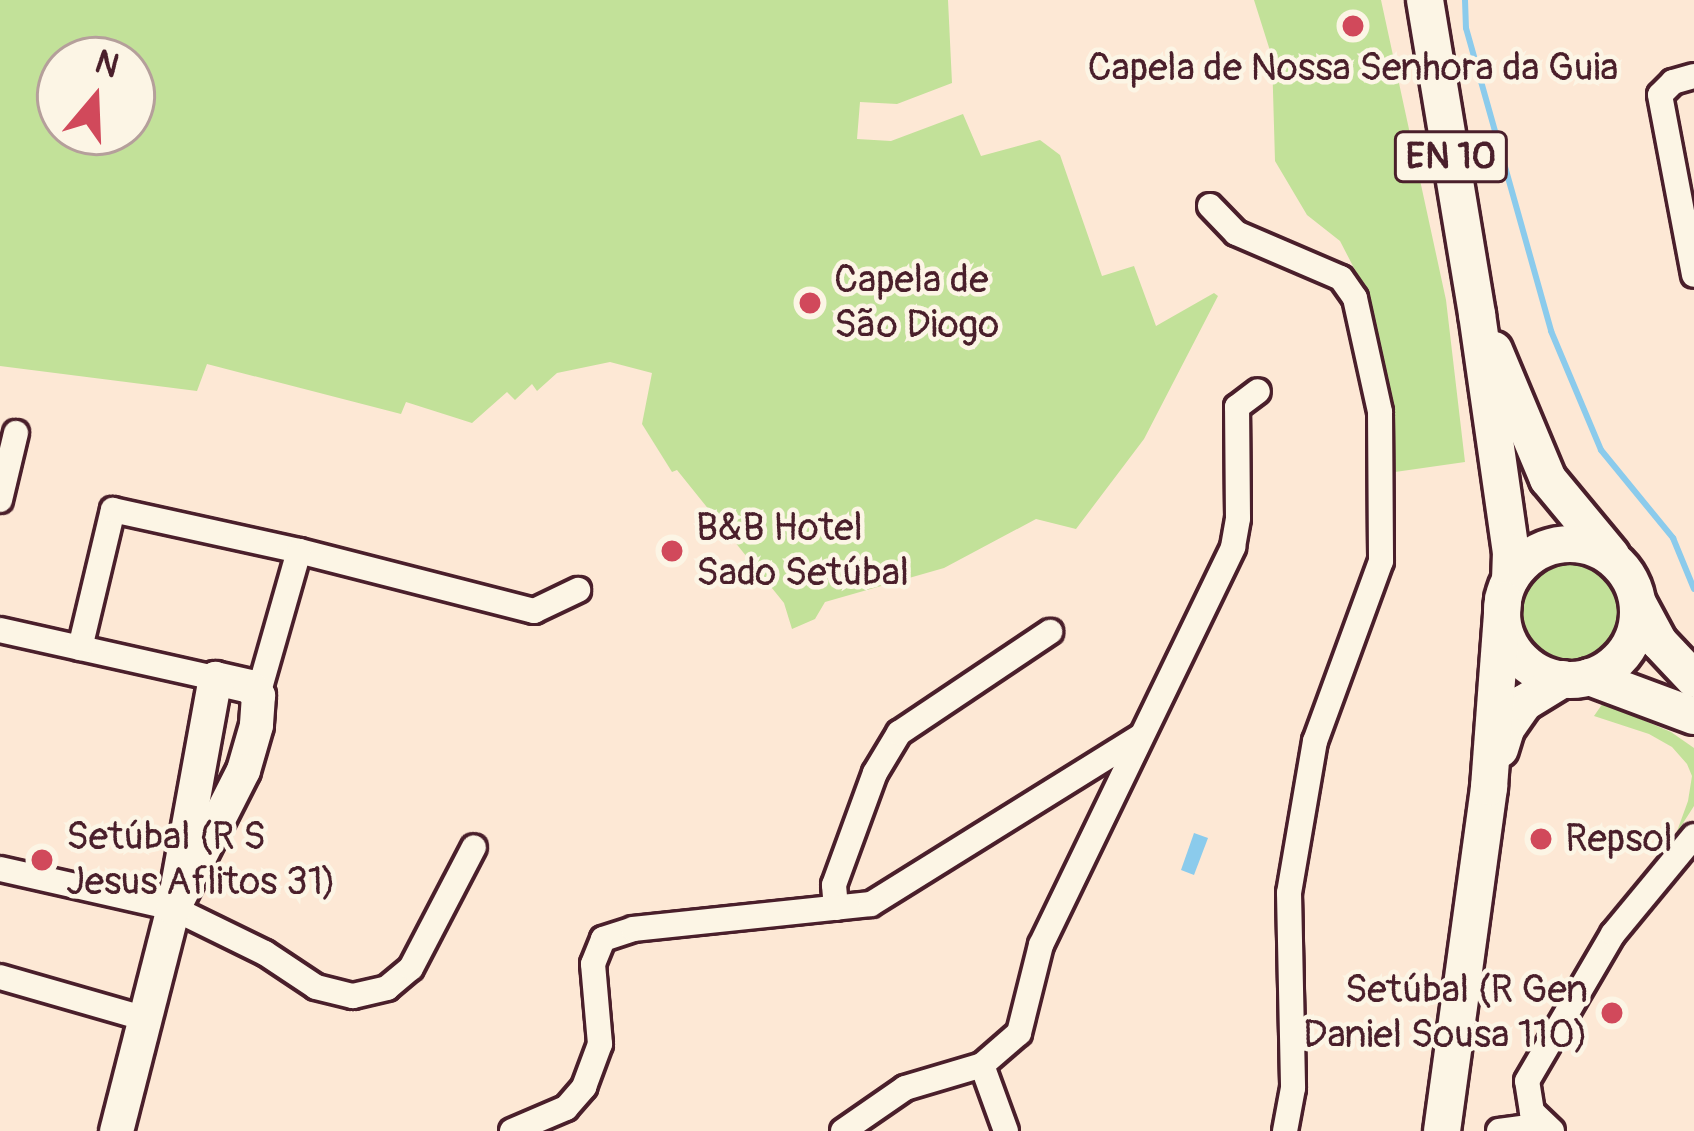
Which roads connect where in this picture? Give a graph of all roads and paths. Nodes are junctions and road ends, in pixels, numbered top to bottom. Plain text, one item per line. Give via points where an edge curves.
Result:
1 (1425, 0) edge
2 (1694, 76) edge
3 (1210, 206) dead end
4 (1694, 275) edge
5 (1477, 314) junction
6 (1258, 391) dead end
7 (16, 434) dead end
8 (0, 500) edge
9 (299, 551) junction
10 (1617, 562) junction
11 (578, 590) dead end
12 (1506, 590) junction
13 (1639, 605) junction
14 (0, 630) edge
15 (1050, 632) dead end
16 (80, 648) junction
17 (1576, 678) junction
18 (237, 686) junction
19 (1693, 707) edge
20 (1144, 735) junction
21 (202, 753) junction
22 (243, 770) junction
23 (1489, 787) junction
24 (1694, 836) edge
25 (474, 848) dead end
26 (0, 869) edge
27 (173, 908) junction
28 (836, 908) junction
29 (0, 977) edge
30 (146, 1019) junction
31 (982, 1065) junction
32 (116, 1131) edge
33 (512, 1131) edge
34 (843, 1131) edge
35 (1006, 1131) edge
36 (1286, 1131) edge
37 (1442, 1131) edge
38 (1499, 1131) edge
39 (1551, 1131) edge

1 - 5 main road, EN 10
2 - 4 street via 1660,94
3 - 36 street via 1236,233 1341,278 1355,298 1380,412 1381,561 1316,741 1289,893 1293,1088
5 - 10 main road, EN 10 via 1548,479
5 - 12 main road, EN 10 via 1511,552
6 - 20 street via 1237,407 1233,547
7 - 8 street
9 - 11 street via 534,611
9 - 16 street via 113,510
9 - 18 street via 264,661
10 - 12 main road via 1598,549 1554,545 1523,562
10 - 13 main road, EN 10
12 - 17 main road, EN 10 via 1509,642 1523,661
12 - 23 main road
13 - 17 main road via 1624,655
13 - 19 main road, EN 10
14 - 16 street
15 - 28 street via 899,733 875,773 834,885
16 - 18 street
17 - 19 main road, EN 10
17 - 23 main road via 1524,703 1506,729
18 - 21 street
18 - 22 street via 256,725
20 - 28 street via 889,897
20 - 31 street via 1041,945 1019,1033
21 - 22 street via 210,764
21 - 27 street
22 - 27 street
23 - 37 main road
24 - 39 street via 1613,934 1527,1081 1532,1112
25 - 27 street via 411,968 387,988 353,996 316,987
26 - 27 street
27 - 30 street
28 - 33 street via 603,939 593,964 600,1044 584,1087 566,1108
29 - 30 street
30 - 32 street
31 - 34 street via 904,1088
31 - 35 street
38 - 39 street

